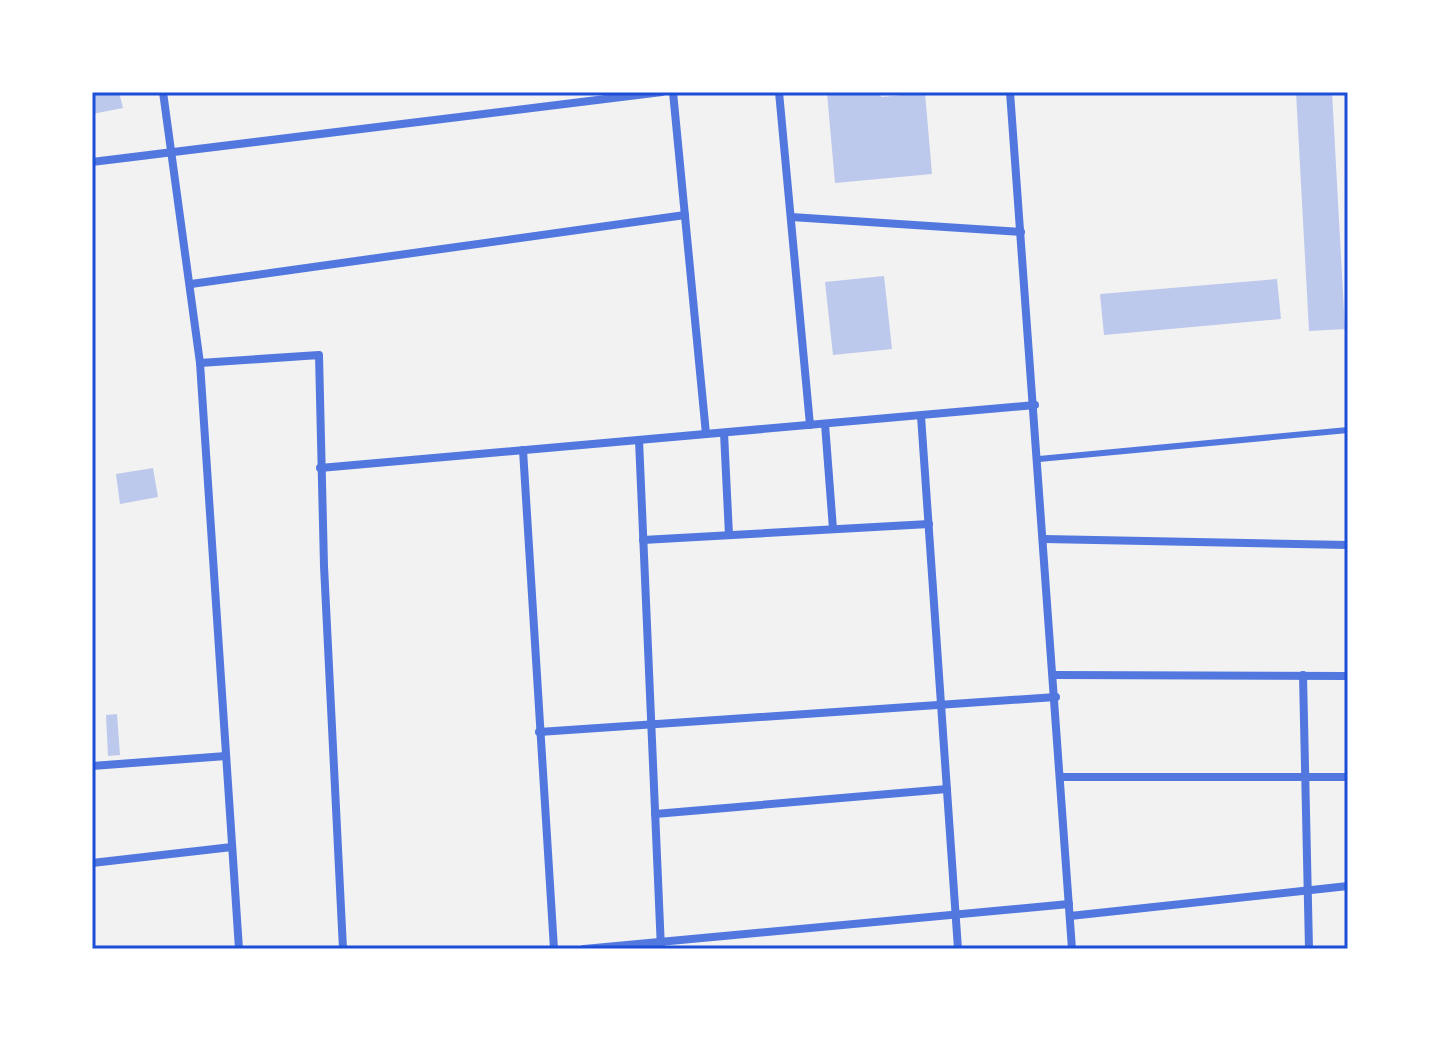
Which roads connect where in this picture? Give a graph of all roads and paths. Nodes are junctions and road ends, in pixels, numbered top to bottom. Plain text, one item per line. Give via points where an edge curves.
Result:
1 (163, 92) edge
2 (662, 92) edge
3 (673, 92) edge
4 (779, 92) edge
5 (1010, 92) edge
6 (172, 152) junction
7 (92, 162) edge
8 (685, 215) junction
9 (791, 217) junction
10 (1021, 232) junction
11 (191, 284) junction
12 (200, 363) junction
13 (1035, 405) junction
14 (921, 416) junction
15 (825, 424) junction
16 (810, 425) junction
17 (1348, 430) edge
18 (724, 433) junction
19 (706, 434) junction
20 (639, 440) junction
21 (523, 450) junction
22 (1039, 459) junction
23 (320, 468) junction
24 (929, 524) junction
25 (833, 529) junction
26 (729, 535) junction
27 (1044, 539) junction
28 (643, 540) junction
29 (1348, 545) edge
30 (1054, 675) junction
31 (1303, 675) junction
32 (1348, 676) edge
33 (1056, 697) junction
34 (942, 704) junction
35 (651, 724) junction
36 (539, 732) junction
37 (226, 756) junction
38 (92, 766) edge
39 (1061, 777) junction
40 (1305, 777) junction
41 (1348, 777) edge
42 (947, 789) junction
43 (655, 814) junction
44 (232, 847) junction
45 (92, 863) edge
46 (1348, 886) edge
47 (1306, 889) junction
48 (1069, 904) junction
49 (956, 915) junction
50 (1070, 916) junction
51 (661, 946) edge
52 (239, 949) edge
53 (343, 949) edge
54 (554, 949) edge
55 (584, 949) edge
56 (958, 949) edge
57 (1072, 949) edge
58 (1309, 949) edge

1 - 6 street
2 - 6 street
3 - 8 street
4 - 9 street
5 - 10 street
6 - 7 street
6 - 11 street
8 - 11 street
8 - 19 street
9 - 10 street
9 - 16 street
10 - 13 street
11 - 12 street
12 - 23 street via 319,355
12 - 37 street
13 - 14 street
13 - 22 street
14 - 15 street
14 - 24 street
15 - 16 street
15 - 25 street
16 - 18 street
17 - 22 lane
18 - 19 street
18 - 26 street
19 - 20 street
20 - 21 street
20 - 28 street
21 - 23 street
21 - 36 street
22 - 27 street
23 - 53 street
24 - 25 street
24 - 34 street
25 - 26 street
26 - 28 street
27 - 29 street
27 - 30 street
28 - 35 street
30 - 31 street
30 - 33 street
31 - 32 street
31 - 40 street
33 - 34 street
33 - 39 street
34 - 35 street
34 - 42 street
35 - 36 street
35 - 43 street
36 - 54 street
37 - 38 street
37 - 44 street
39 - 40 street
39 - 48 street
40 - 41 street
40 - 47 street
42 - 43 street
42 - 49 street
43 - 51 street
44 - 45 street
44 - 52 street
46 - 47 street
47 - 50 street
47 - 58 street
48 - 49 street
48 - 50 street
49 - 51 street
49 - 56 street
50 - 57 street
51 - 55 street

